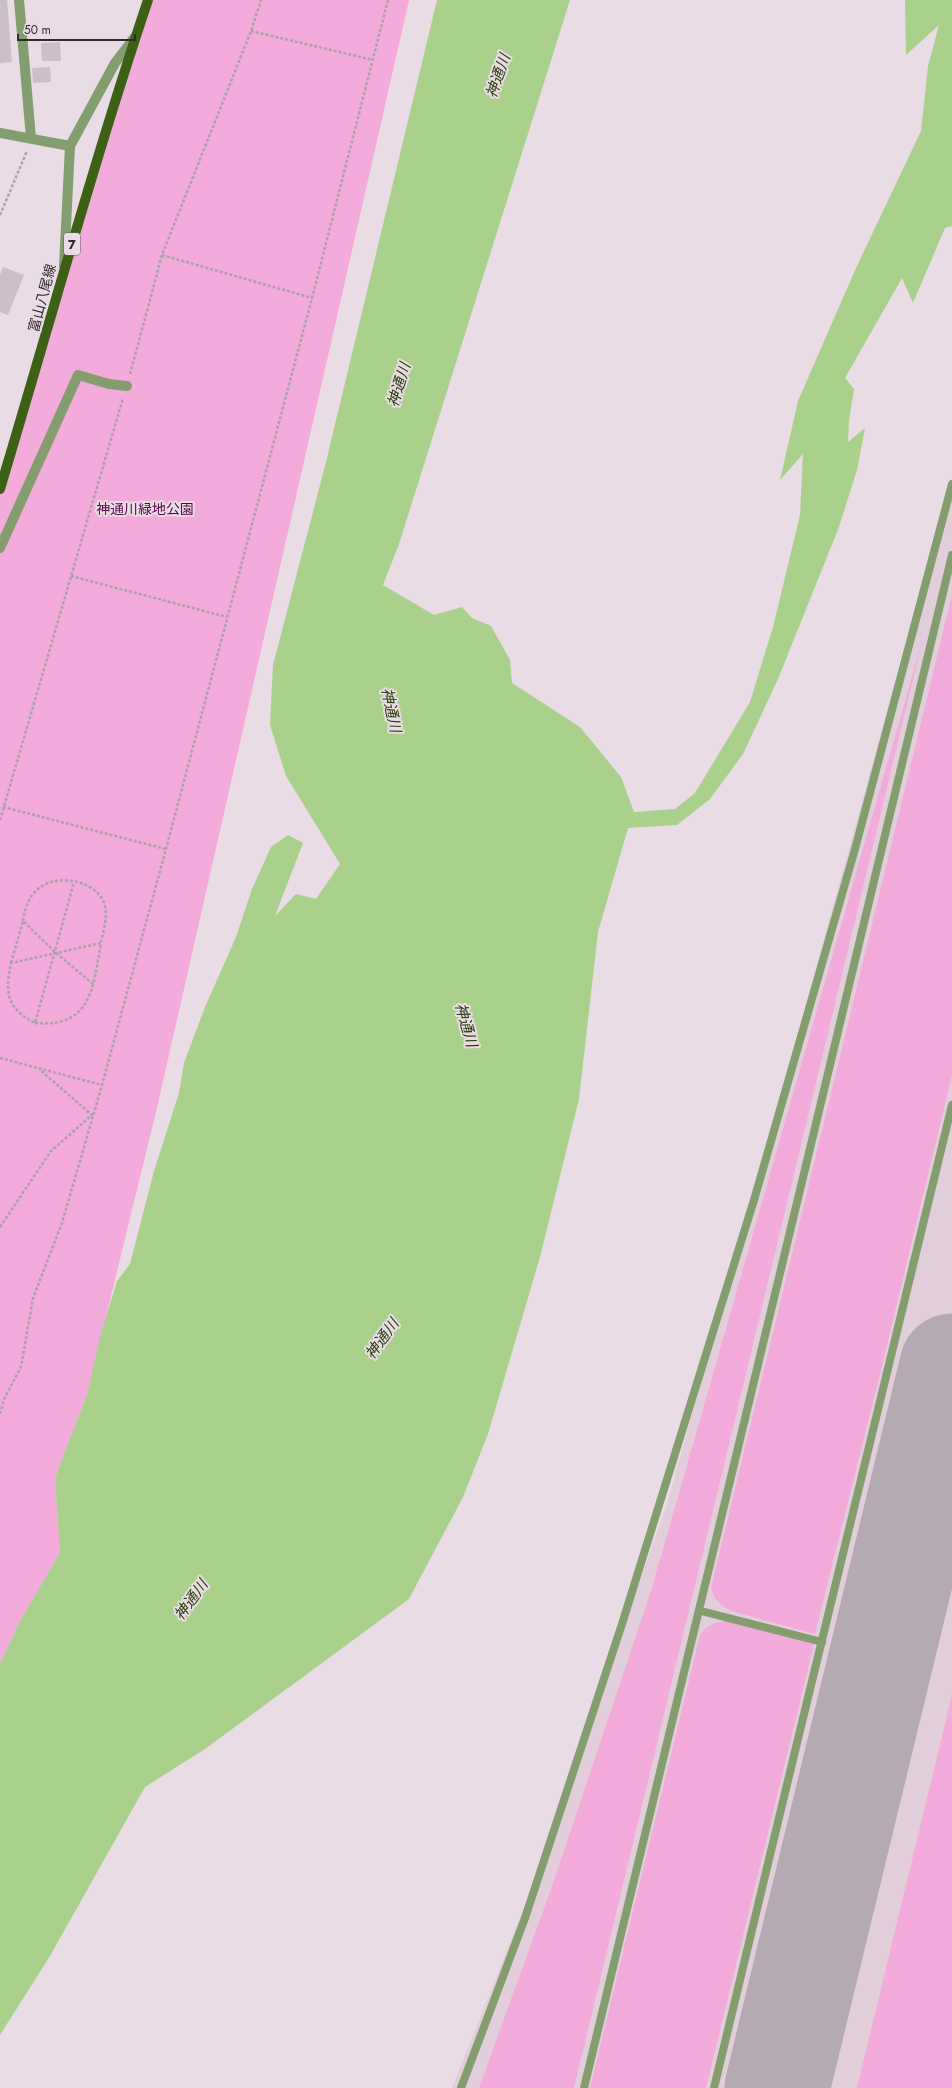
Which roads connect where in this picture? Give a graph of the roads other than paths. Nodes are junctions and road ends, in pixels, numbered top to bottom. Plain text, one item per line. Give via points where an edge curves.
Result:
1 (19, 0) edge
2 (148, 0) edge
3 (136, 36) junction
4 (0, 133) edge
5 (31, 138) junction
6 (70, 146) junction
7 (64, 270) junction
8 (126, 386) road end
9 (952, 484) edge
10 (0, 489) edge
11 (0, 548) edge
12 (952, 555) edge
13 (952, 1105) edge
14 (701, 1611) junction
15 (822, 1642) junction
16 (461, 2088) edge
17 (584, 2088) edge
18 (714, 2088) edge

1 - 5 street
2 - 3 main road, 富山八尾線 / 7
3 - 6 street via 115,63
3 - 7 main road, 富山八尾線 / 7
4 - 5 street
5 - 6 street
6 - 7 street
7 - 10 main road, 富山八尾線 / 7
8 - 11 street via 78,375
9 - 16 lane via 855,849 754,1200 622,1624 525,1918
12 - 14 lane via 777,1282
13 - 15 lane
14 - 15 lane
14 - 17 lane
15 - 18 lane

